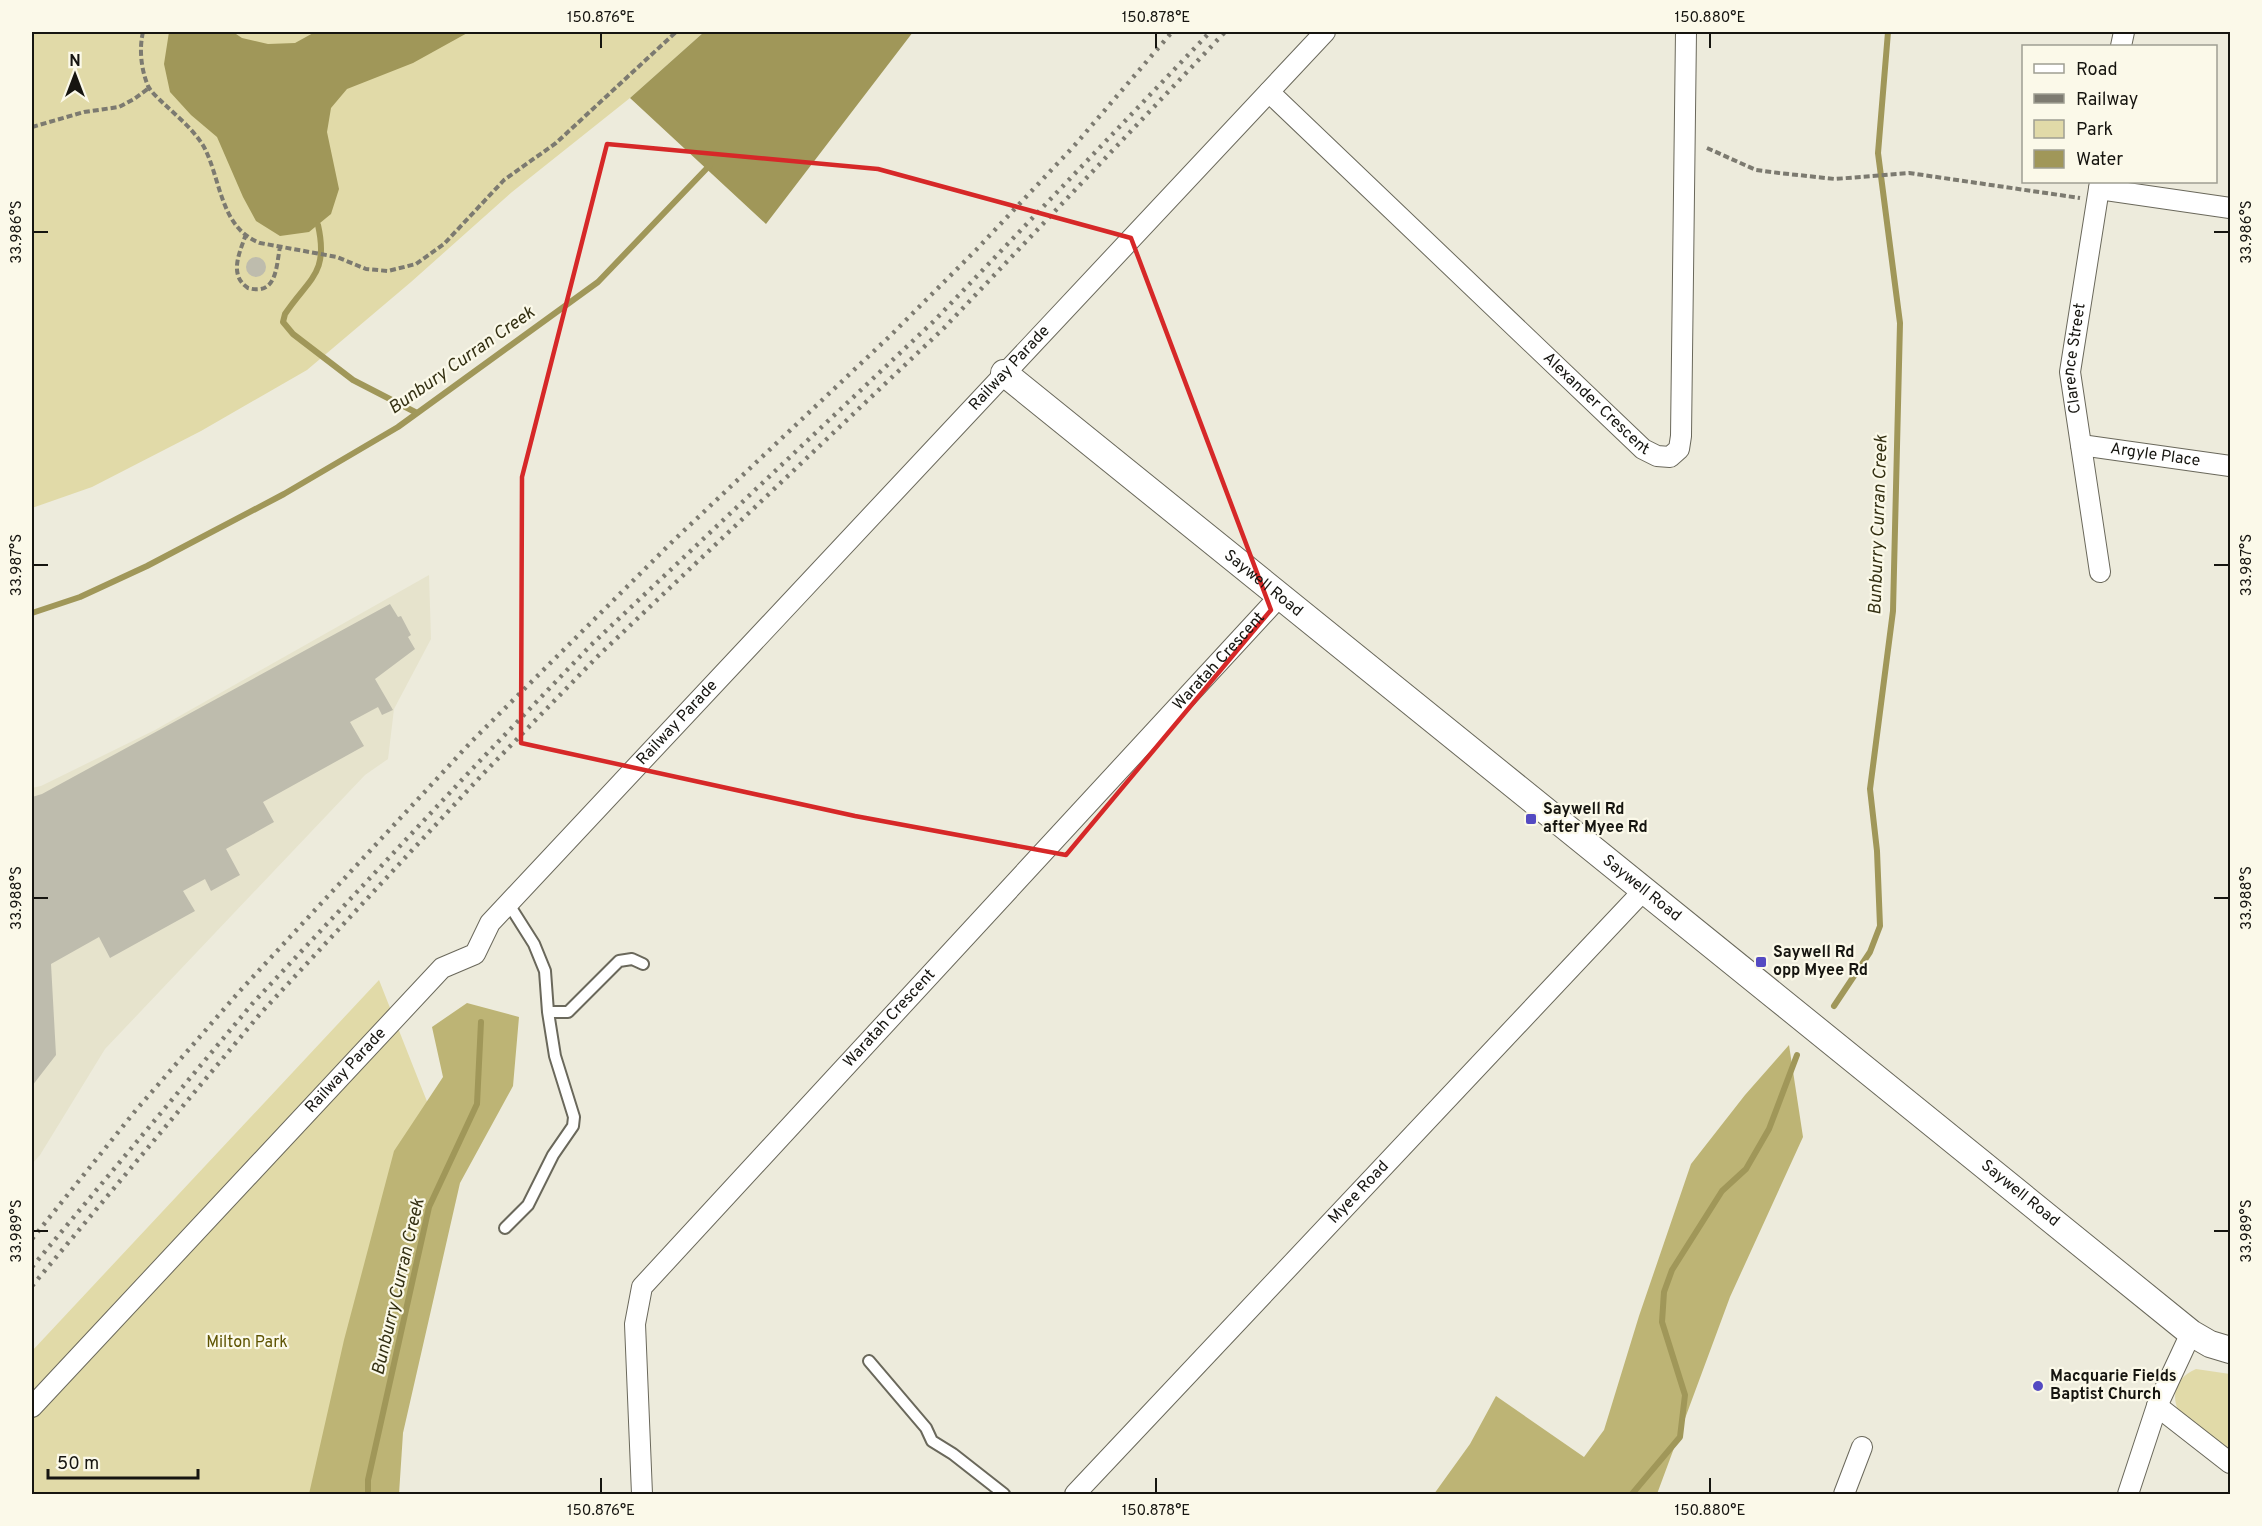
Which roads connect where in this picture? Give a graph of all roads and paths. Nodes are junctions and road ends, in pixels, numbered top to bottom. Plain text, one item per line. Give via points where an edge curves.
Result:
1 (143, 32) edge
2 (676, 32) edge
3 (1325, 32) edge
4 (1686, 32) edge
5 (149, 88) junction
6 (1269, 92) junction
7 (32, 127) edge
8 (1707, 148) dead end
9 (2100, 185) edge
10 (2230, 208) edge
11 (246, 234) junction
12 (280, 247) junction
13 (1004, 373) junction
14 (2081, 445) junction
15 (2230, 466) edge
16 (2100, 572) dead end
17 (1278, 598) junction
18 (1644, 890) junction
19 (508, 903) junction
20 (643, 964) dead end
21 (548, 1012) junction
22 (506, 1228) dead end
23 (2191, 1334) junction
24 (2230, 1350) edge
25 (869, 1361) dead end
26 (2157, 1406) junction
27 (32, 1407) edge
28 (1862, 1447) dead end
29 (2230, 1463) edge
30 (642, 1494) edge
31 (1004, 1494) edge
32 (1075, 1494) edge
33 (1844, 1494) edge
34 (2128, 1494) edge

1 - 5 path via 141,59
2 - 12 path via 556,142 504,180 444,244 416,264 388,271 366,269 330,256
3 - 6 street, Railway Parade
4 - 6 street, Alexander Crescent via 1681,436 1678,449 1670,457 1643,449
5 - 7 path via 119,107
5 - 11 path via 201,143 221,198
6 - 13 street, Railway Parade
8 - 9 path via 1756,170 1835,178 1918,174 2082,198
9 - 10 street
9 - 14 street, Clarence Street via 2070,372
11 - 12 path
11 - 12 path via 236,268 239,280 248,288 262,288 272,281
13 - 17 street, Saywell Road
13 - 19 street, Railway Parade
14 - 15 street, Argyle Place
14 - 16 street, Clarence Street
17 - 18 street, Saywell Road
17 - 30 street, Waratah Crescent via 642,1287 635,1324
18 - 23 street, Saywell Road
18 - 32 street, Myee Road
19 - 21 lane via 534,944 545,971
19 - 27 street, Railway Parade via 490,923 475,954 442,968
20 - 21 lane via 632,959 619,961 568,1012
21 - 22 lane via 555,1056 570,1097 573,1126 553,1155 528,1205
23 - 24 street, Saywell Road
23 - 26 street
25 - 31 lane via 926,1428 932,1441
26 - 29 street
26 - 34 street
28 - 33 street

